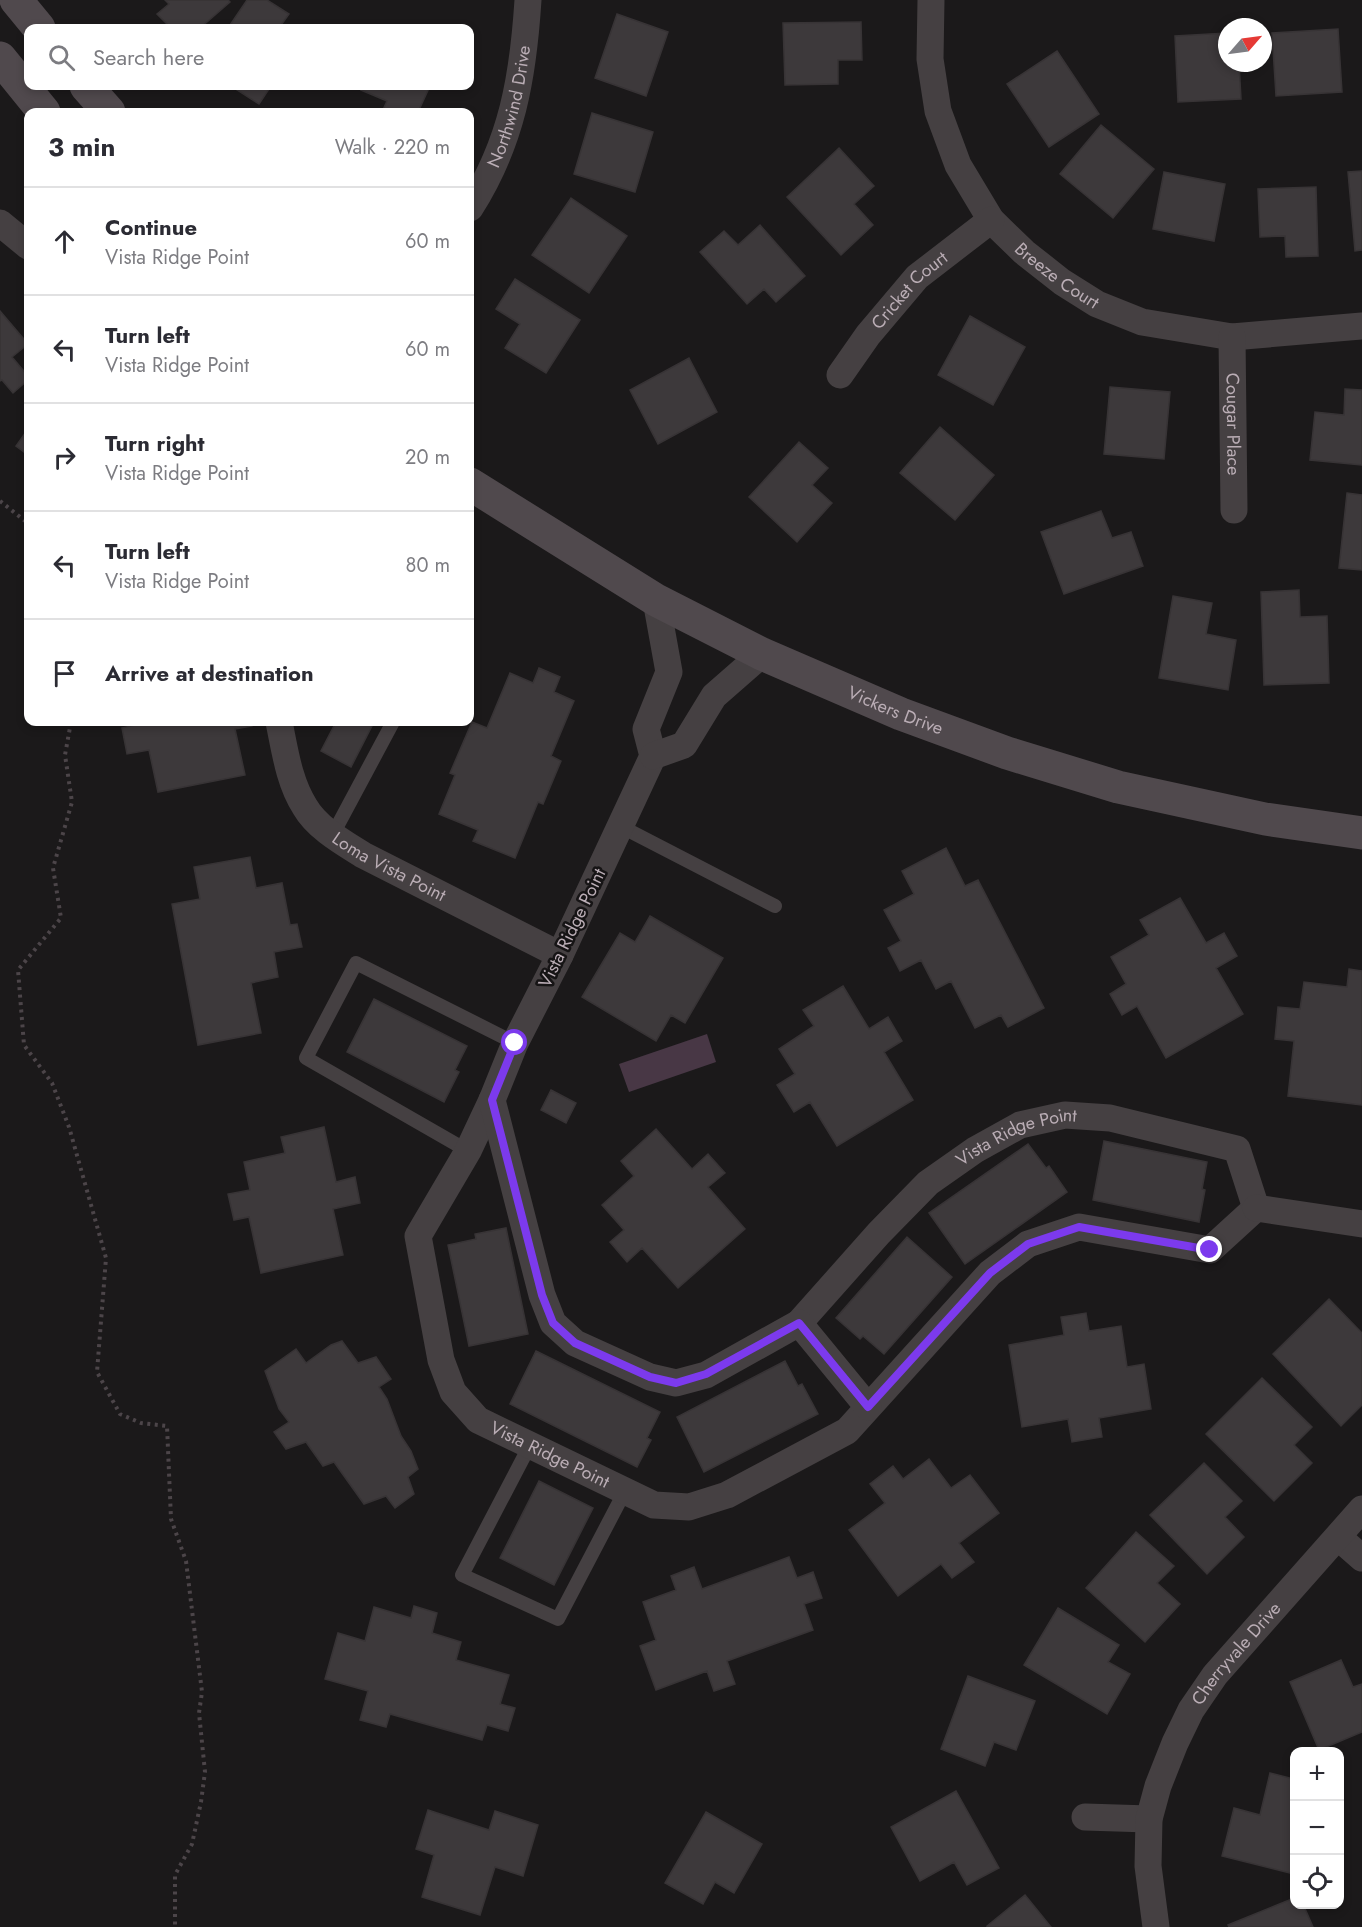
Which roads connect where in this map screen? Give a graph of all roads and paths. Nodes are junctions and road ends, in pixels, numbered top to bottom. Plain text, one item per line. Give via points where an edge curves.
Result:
1 (16, 0) edge
2 (528, 0) edge
3 (930, 0) edge
4 (36, 24) edge
5 (0, 58) edge
6 (24, 87) edge
7 (26, 90) edge
8 (90, 90) edge
9 (41, 108) edge
10 (105, 108) edge
11 (474, 201) edge
12 (991, 220) junction
13 (0, 224) edge
14 (24, 243) edge
15 (1362, 326) edge
16 (1232, 338) junction
17 (840, 375) dead end
18 (474, 486) edge
19 (0, 501) edge
20 (1234, 510) dead end
21 (24, 520) edge
22 (656, 600) junction
23 (762, 654) junction
24 (70, 726) edge
25 (280, 726) edge
26 (391, 726) edge
27 (653, 756) junction
28 (620, 826) junction
29 (1362, 833) edge
30 (332, 836) junction
31 (776, 906) dead end
32 (560, 955) junction
33 (515, 1043) junction
34 (492, 1100) junction
35 (468, 1151) junction
36 (1256, 1209) junction
37 (1362, 1224) edge
38 (799, 1323) junction
39 (868, 1407) junction
40 (530, 1445) junction
41 (625, 1491) junction
42 (1362, 1509) edge
43 (1338, 1537) junction
44 (1362, 1558) edge
45 (1085, 1817) dead end
46 (1149, 1819) junction
47 (175, 1927) edge
48 (1156, 1927) edge

1 - 4 main road
2 - 11 street, Northwind Drive via 526,38 509,127
3 - 12 street, Breeze Court via 930,59 938,111 958,165
5 - 6 main road
7 - 9 main road
8 - 10 main road
12 - 16 street, Breeze Court via 1024,252 1097,304 1142,322
12 - 17 street, Cricket Court via 917,277
13 - 14 street
15 - 16 street, Breeze Court
16 - 20 street, Cougar Place
18 - 22 main road, Vickers Drive
19 - 21 path
22 - 23 main road, Vickers Drive
22 - 27 street via 669,672 646,729
23 - 27 street via 714,696 684,745
23 - 29 main road, Vickers Drive via 901,714 1007,753 1107,783 1265,819
24 - 47 path via 65,755 72,802 53,868 61,918 18,970 22,1028 24,1045 52,1083 69,1127 106,1258 97,1372 120,1414 141,1423 167,1426 171,1519 186,1561 202,1692 199,1713 205,1772 192,1844 176,1875
25 - 30 street, Loma Vista Point via 296,789 306,809
26 - 30 lane
27 - 28 street, Vista Ridge Point
28 - 31 lane
28 - 32 street, Vista Ridge Point
30 - 32 street, Loma Vista Point
32 - 33 street, Vista Ridge Point
33 - 34 street, Vista Ridge Point
33 - 35 lane via 356,963 306,1058
34 - 35 street, Vista Ridge Point
34 - 38 street, Vista Ridge Point via 542,1295 553,1323 575,1343 650,1377 676,1383 706,1374
35 - 40 street, Vista Ridge Point via 418,1236 441,1360 453,1392 478,1420
36 - 37 street
36 - 38 street, Vista Ridge Point via 1237,1149 1110,1118 1065,1115 1020,1125 928,1183
36 - 39 street, Vista Ridge Point via 1210,1250 1079,1227 1028,1244 990,1273
38 - 39 street
39 - 41 street, Vista Ridge Point via 847,1431 727,1495 688,1507 654,1505
40 - 41 street, Vista Ridge Point
40 - 41 lane via 462,1575 558,1619
42 - 43 street, Cherryvale Drive
43 - 44 street
43 - 46 street, Cherryvale Drive via 1215,1675 1175,1743
45 - 46 street
46 - 48 street, Cherryvale Drive via 1148,1866

